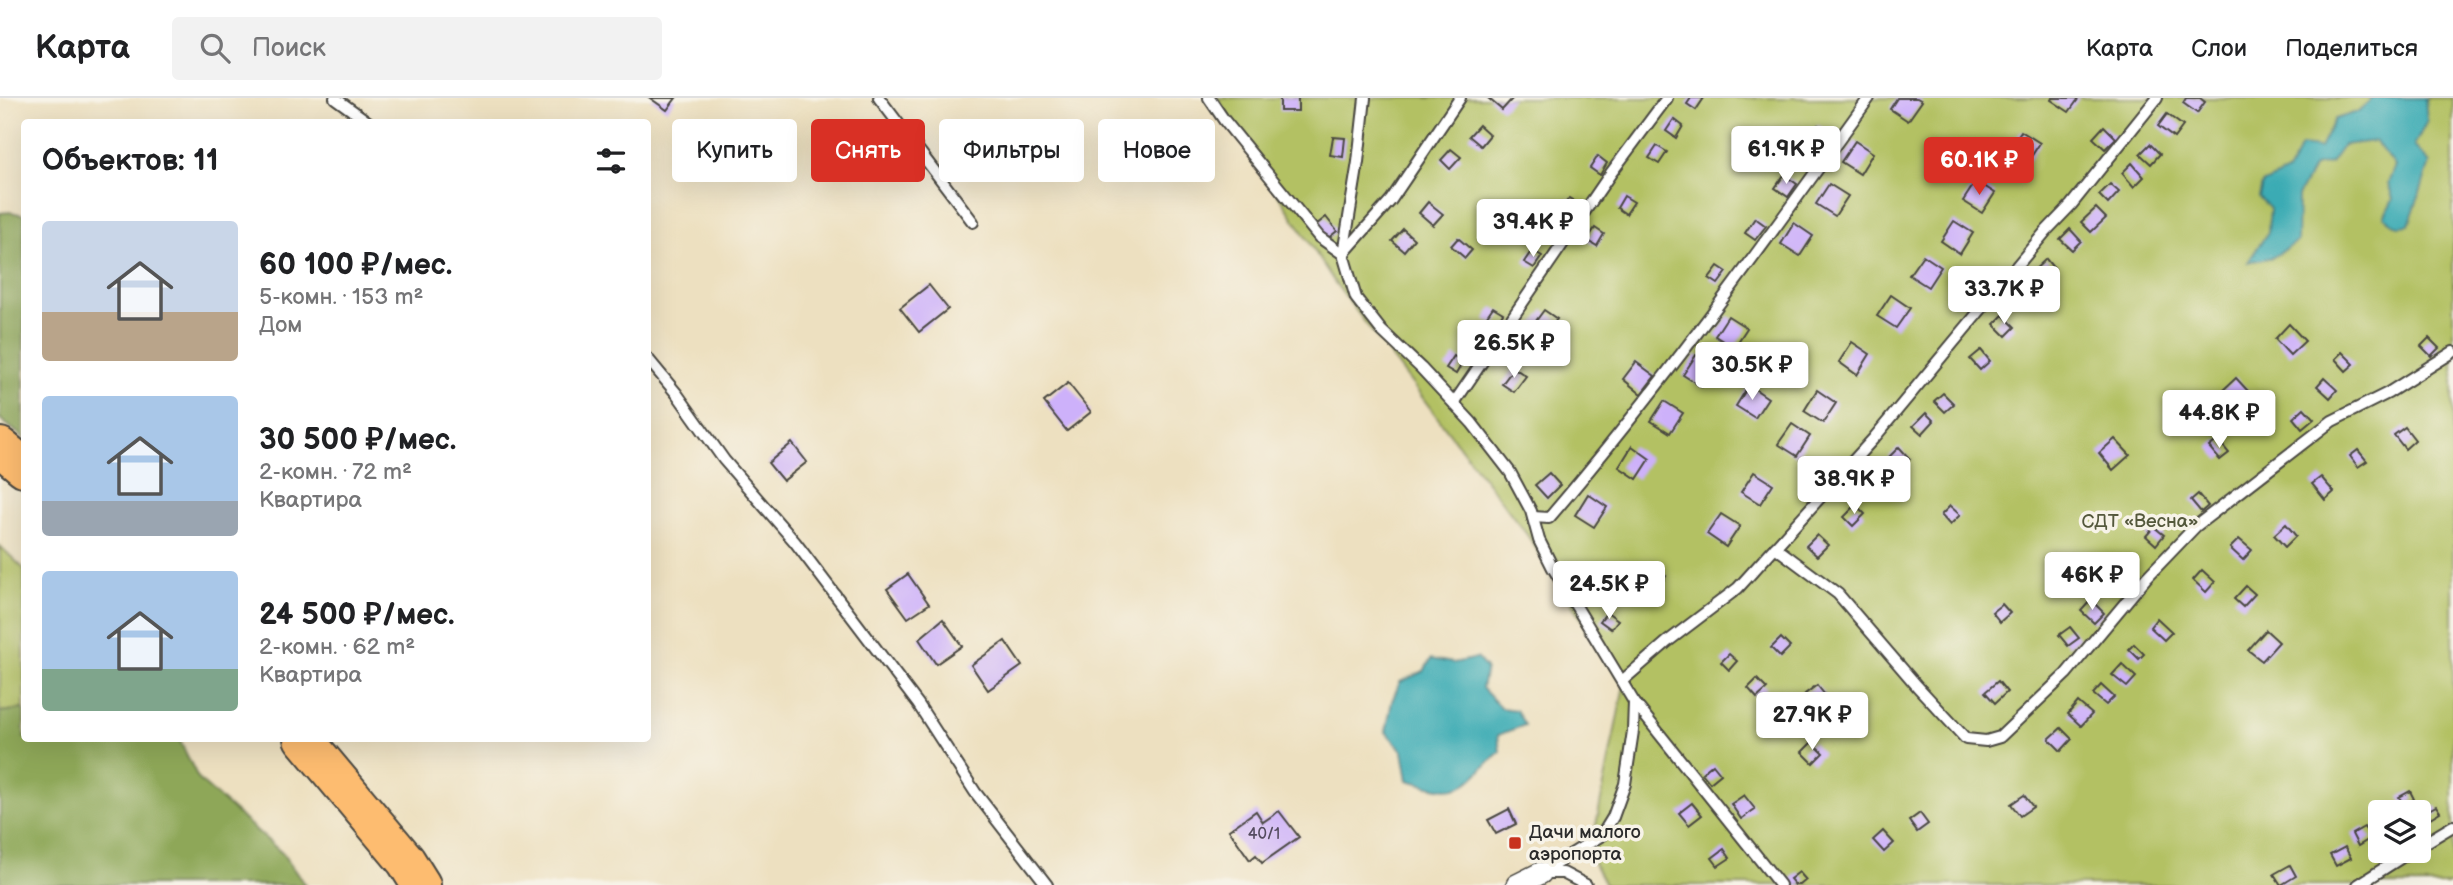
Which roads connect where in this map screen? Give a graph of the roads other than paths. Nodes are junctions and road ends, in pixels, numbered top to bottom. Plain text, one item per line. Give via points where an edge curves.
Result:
1 (335, 98) edge
2 (879, 98) edge
3 (1209, 98) edge
4 (1365, 98) edge
5 (1460, 98) edge
6 (1667, 98) edge
7 (1869, 98) edge
8 (2157, 98) edge
9 (364, 119) edge
10 (973, 222) dead end
11 (1343, 254) junction
12 (2453, 352) edge
13 (651, 363) edge
14 (1454, 403) junction
15 (0, 447) edge
16 (21, 464) edge
17 (1533, 517) junction
18 (1775, 547) junction
19 (1622, 681) junction
20 (1634, 702) junction
21 (306, 742) edge
22 (2453, 826) edge
23 (2431, 839) edge
24 (2393, 863) edge
25 (1541, 873) junction
26 (421, 885) edge
27 (1047, 885) edge
28 (1517, 885) edge
29 (1586, 885) edge
30 (1780, 885) edge
31 (2358, 885) edge

1 - 9 lane
2 - 10 lane
3 - 11 lane via 1319,237
4 - 11 lane
5 - 11 lane via 1391,200
6 - 14 lane
7 - 17 lane via 1591,469 1549,518
8 - 18 lane via 1874,438
11 - 14 lane via 1356,298 1381,330
12 - 18 lane via 2332,421 2196,526 2066,674 2000,737 1966,739 1838,594
13 - 27 lane via 918,704 975,792
14 - 17 lane via 1510,472
15 - 16 highway
17 - 19 lane via 1553,568
18 - 19 lane via 1738,588
19 - 20 lane
20 - 25 lane via 1625,784 1613,817 1601,835
20 - 30 lane
21 - 26 highway
22 - 23 lane
24 - 31 lane
25 - 28 street
25 - 29 lane via 1563,873

